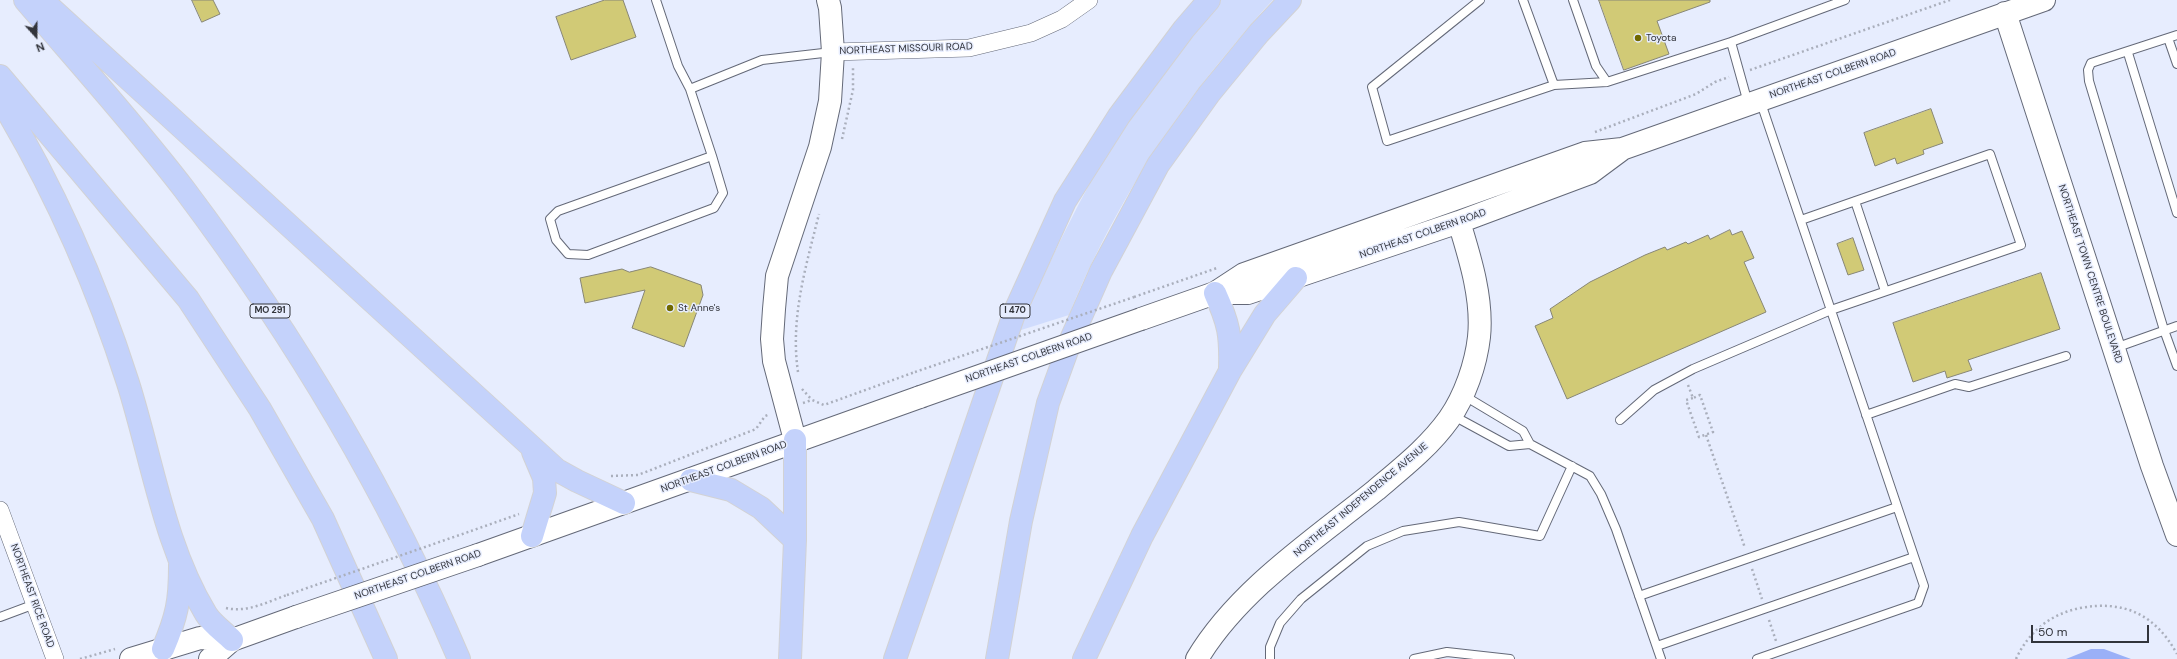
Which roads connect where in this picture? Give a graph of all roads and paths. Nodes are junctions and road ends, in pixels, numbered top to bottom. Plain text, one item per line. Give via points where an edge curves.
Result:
1 (25, 0) edge
2 (42, 0) edge
3 (656, 0) edge
4 (828, 0) edge
5 (1088, 0) edge
6 (1209, 0) edge
7 (1290, 0) edge
8 (1480, 0) edge
9 (1523, 0) edge
10 (1573, 0) edge
11 (1845, 0) edge
12 (2044, 0) edge
13 (2003, 10) junction
14 (2177, 35) edge
15 (2168, 38) junction
16 (1731, 42) junction
17 (842, 51) junction
18 (2128, 53) junction
19 (2177, 64) edge
20 (0, 76) edge
21 (1607, 82) junction
22 (1554, 85) junction
23 (690, 89) junction
24 (0, 99) edge
25 (1754, 102) junction
26 (840, 146) dead end
27 (1622, 150) junction
28 (712, 156) junction
29 (1855, 201) junction
30 (819, 212) dead end
31 (2177, 213) edge
32 (1801, 220) junction
33 (1459, 222) junction
34 (1296, 278) junction
35 (1885, 291) junction
36 (1215, 292) junction
37 (1134, 297) dead end
38 (1831, 310) junction
39 (2177, 326) edge
40 (2164, 330) junction
41 (2114, 348) junction
42 (2066, 356) dead end
43 (2177, 366) edge
44 (1230, 370) junction
45 (799, 378) dead end
46 (800, 384) dead end
47 (1688, 385) dead end
48 (1462, 395) junction
49 (1693, 398) junction
50 (812, 400) junction
51 (787, 409) junction
52 (1451, 415) junction
53 (1866, 415) junction
54 (1620, 420) dead end
55 (1706, 435) junction
56 (795, 440) junction
57 (1530, 444) junction
58 (530, 445) junction
59 (1572, 466) junction
60 (609, 476) dead end
61 (691, 480) junction
62 (624, 503) junction
63 (1897, 507) junction
64 (0, 510) edge
65 (520, 513) dead end
66 (2177, 535) edge
67 (532, 536) junction
68 (794, 540) junction
69 (1747, 554) dead end
70 (1914, 557) junction
71 (180, 563) junction
72 (1752, 569) dead end
73 (287, 595) dead end
74 (1639, 596) junction
75 (1763, 601) dead end
76 (35, 604) junction
77 (0, 617) edge
78 (1768, 617) dead end
79 (232, 640) junction
80 (1656, 646) junction
81 (1778, 646) dead end
82 (163, 649) junction
83 (2177, 654) edge
84 (55, 659) edge
85 (131, 659) edge
86 (210, 659) edge
87 (386, 659) edge
88 (459, 659) edge
89 (790, 659) edge
90 (895, 659) edge
91 (997, 659) edge
92 (1084, 659) edge
93 (1197, 659) edge
94 (1270, 659) edge
95 (1414, 659) edge
96 (1510, 659) edge
97 (1661, 659) edge
98 (1757, 659) edge
99 (2016, 659) edge

1 - 88 highway, MO 291 via 183,188 258,292 326,400 381,496
2 - 58 highway
3 - 23 lane via 678,66
4 - 17 main road
5 - 17 street, NORTHEAST MISSOURI ROAD via 1062,19 1031,33 969,48
6 - 90 highway, I 470 via 1119,116 1065,201 1015,311
7 - 91 highway via 1209,94 1158,165 1101,271 1072,337 1048,403 1021,521
8 - 22 lane via 1372,87 1387,141
9 - 22 lane
10 - 21 lane via 1596,66
11 - 16 lane
12 - 13 main road, NORTHEAST COLBERN ROAD
13 - 25 main road, NORTHEAST COLBERN ROAD
13 - 41 main road, NORTHEAST TOWN CENTRE BOULEVARD
14 - 15 lane
15 - 18 lane
15 - 19 lane
16 - 21 lane
16 - 25 lane
17 - 23 lane via 762,60
17 - 26 path via 853,90
17 - 51 main road via 820,147 777,276 772,339 774,360
18 - 31 lane
18 - 40 lane via 2091,63 2088,70
20 - 87 highway via 188,299 260,409 323,519
21 - 22 lane
23 - 28 lane
24 - 71 highway via 73,235 101,306 128,383
25 - 27 main road, NORTHEAST COLBERN ROAD
25 - 32 lane
27 - 33 main road, NORTHEAST COLBERN ROAD via 1590,173
27 - 36 main road, NORTHEAST COLBERN ROAD via 1585,153 1244,274
28 - 28 lane via 723,193 714,208 588,255 568,254 556,240 550,218 558,211
29 - 32 lane
29 - 35 lane
29 - 35 lane via 1990,154 2021,245
30 - 45 path via 798,303 795,352
32 - 38 lane
33 - 34 main road, NORTHEAST COLBERN ROAD
33 - 48 main road, NORTHEAST INDEPENDENCE AVENUE via 1478,300 1479,337 1474,365
34 - 36 main road, NORTHEAST COLBERN ROAD via 1248,293
34 - 44 highway via 1265,314
35 - 38 lane
36 - 44 highway via 1231,338
36 - 56 main road, NORTHEAST COLBERN ROAD, bridge
37 - 50 path, bridge via 824,405
38 - 53 lane
38 - 54 lane via 1693,369 1654,390
39 - 40 lane
40 - 41 lane
40 - 43 lane
41 - 66 main road, NORTHEAST TOWN CENTRE BOULEVARD
42 - 53 lane via 1968,388 1955,384
44 - 92 highway via 1142,536
46 - 50 path via 804,393
47 - 49 path
48 - 52 main road, NORTHEAST INDEPENDENCE AVENUE
48 - 57 lane via 1523,431
49 - 55 path via 1686,400 1699,437
49 - 55 path via 1700,395 1713,432
50 - 51 path
51 - 56 main road
51 - 60 path via 766,416 756,429 638,475
52 - 57 lane via 1509,446
52 - 93 main road, NORTHEAST INDEPENDENCE AVENUE via 1432,440 1401,469 1255,588 1225,619
53 - 63 lane
55 - 69 path
56 - 61 main road, NORTHEAST COLBERN ROAD
56 - 68 highway
57 - 59 lane
58 - 62 highway via 557,470
58 - 67 highway via 544,478 545,493
59 - 74 lane via 1590,476 1601,494
59 - 94 lane via 1540,536 1459,522 1403,531 1366,546 1301,599 1280,623 1270,647
61 - 62 main road, NORTHEAST COLBERN ROAD
61 - 68 highway via 731,490 761,508
62 - 67 main road, NORTHEAST COLBERN ROAD
63 - 70 lane
63 - 74 lane
64 - 76 street, NORTHEAST RICE ROAD
65 - 73 path, bridge
67 - 79 main road, NORTHEAST COLBERN ROAD, bridge
68 - 89 highway
70 - 80 lane
70 - 98 lane via 1924,586 1918,603
71 - 79 highway via 207,616
71 - 82 highway via 180,598 173,626
72 - 75 path
74 - 80 lane
76 - 77 lane
76 - 84 street, NORTHEAST RICE ROAD
78 - 81 path
79 - 82 main road, NORTHEAST COLBERN ROAD via 200,638
79 - 86 main road, NORTHEAST COLBERN ROAD
80 - 97 lane
82 - 85 main road, NORTHEAST COLBERN ROAD
83 - 99 path via 2161,631 2146,618 2128,609 2109,605 2070,610 2055,616 2033,633
95 - 96 lane via 1447,652

